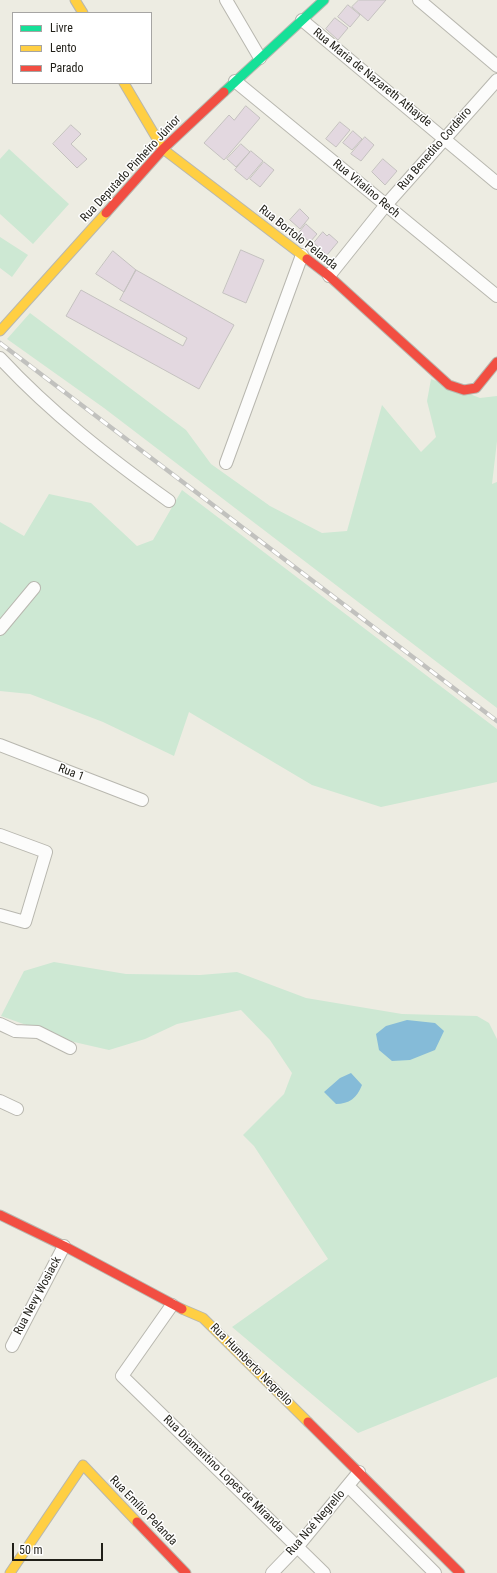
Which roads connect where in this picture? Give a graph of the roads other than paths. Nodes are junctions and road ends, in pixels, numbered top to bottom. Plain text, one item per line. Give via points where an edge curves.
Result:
1 (75, 0) edge
2 (226, 0) edge
3 (324, 0) edge
4 (419, 0) edge
5 (82, 12) edge
6 (302, 20) junction
7 (260, 58) junction
8 (497, 66) edge
9 (497, 80) edge
10 (235, 82) junction
11 (125, 84) edge
12 (445, 137) junction
13 (163, 149) junction
14 (497, 183) edge
15 (385, 206) junction
16 (302, 255) junction
17 (329, 276) junction
18 (497, 296) edge
19 (0, 331) edge
20 (0, 358) edge
21 (497, 362) edge
22 (226, 463) dead end
23 (169, 501) dead end
24 (34, 588) dead end
25 (0, 629) edge
26 (0, 745) edge
27 (142, 800) dead end
28 (0, 835) edge
29 (0, 915) edge
30 (0, 1024) edge
31 (70, 1048) dead end
32 (0, 1101) edge
33 (17, 1109) dead end
34 (0, 1215) edge
35 (64, 1246) junction
36 (172, 1304) junction
37 (12, 1346) dead end
38 (359, 1472) junction
39 (348, 1486) junction
40 (298, 1546) junction
41 (10, 1573) edge
42 (186, 1573) edge
43 (272, 1573) edge
44 (324, 1573) edge
45 (435, 1573) edge
46 (460, 1573) edge

1 - 5 street
2 - 7 street
3 - 6 street, Rua Deputado Pinheiro Júnior
4 - 8 street
6 - 7 street, Rua Deputado Pinheiro Júnior
6 - 12 street, Rua Maria de Nazareth Athayde
7 - 10 street, Rua Deputado Pinheiro Júnior
9 - 12 street, Rua Benedito Cordeiro
10 - 13 street, Rua Deputado Pinheiro Júnior
10 - 15 street, Rua Vitalino Rech
11 - 13 street, Rua Bortolo Pelanda
12 - 14 street, Rua Maria de Nazareth Athayde
12 - 15 street, Rua Benedito Cordeiro
13 - 16 street, Rua Bortolo Pelanda
13 - 19 street, Rua Deputado Pinheiro Júnior
15 - 17 street, Rua Benedito Cordeiro
15 - 18 street, Rua Vitalino Rech
16 - 17 street, Rua Bortolo Pelanda
16 - 22 street
17 - 21 street, Rua Bortolo Pelanda via 449,385 464,390 476,388
20 - 23 street via 49,407
24 - 25 street
26 - 27 street, Rua 1
28 - 29 street via 46,852 25,922
30 - 31 street via 15,1030 38,1032
32 - 33 street
34 - 35 street, Rua Humberto Negrello
35 - 36 street, Rua Humberto Negrello
35 - 37 street, Rua Nevy Wosiack
36 - 38 street, Rua Humberto Negrello via 203,1318
36 - 40 street, Rua Diamantino Lopes de Miranda via 122,1376
38 - 39 street, Rua Noé Negrello
38 - 46 street, Rua Humberto Negrello
39 - 40 street, Rua Noé Negrello
39 - 45 street
40 - 43 street, Rua Noé Negrello
40 - 44 street, Rua Diamantino Lopes de Miranda
41 - 42 street, Rua Emílio Pelanda via 83,1465

